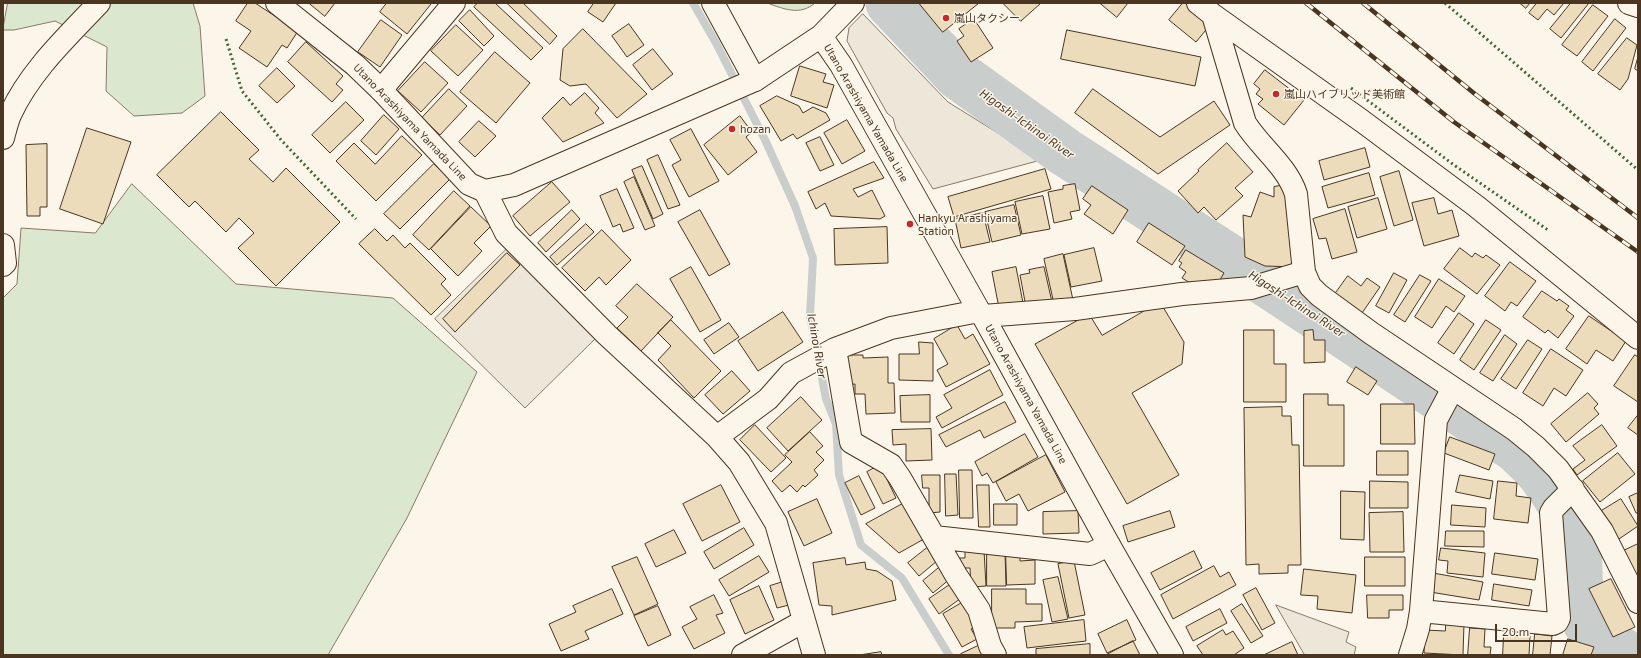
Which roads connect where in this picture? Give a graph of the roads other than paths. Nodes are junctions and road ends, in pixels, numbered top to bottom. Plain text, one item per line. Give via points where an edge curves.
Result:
1 (99, 3) edge
2 (277, 3) edge
3 (454, 3) edge
4 (713, 3) edge
5 (853, 3) edge
6 (1629, 3) edge
7 (1638, 6) edge
8 (1206, 9) edge
9 (821, 36) junction
10 (744, 85) junction
11 (381, 90) junction
12 (3, 138) edge
13 (485, 191) junction
14 (3, 245) edge
15 (3, 265) edge
16 (1304, 272) junction
17 (981, 313) junction
18 (1638, 338) edge
19 (835, 349) junction
20 (1451, 392) junction
21 (717, 437) junction
22 (1571, 491) junction
23 (934, 537) junction
24 (1109, 545) junction
25 (1638, 602) edge
26 (1421, 611) junction
27 (804, 621) junction
28 (993, 651) edge
29 (743, 655) edge
30 (814, 655) edge
31 (1172, 655) edge
32 (1410, 655) edge

1 - 12 street via 28,84 10,115
2 - 11 street, Utano Arashiyama Yamada Line
3 - 11 street
4 - 10 street
5 - 9 street
6 - 7 street
8 - 16 street via 1245,123 1293,183
8 - 18 street via 1476,206
9 - 10 street, Utano Arashiyama Yamada Line
9 - 17 street, Utano Arashiyama Yamada Line via 841,65
10 - 13 street, Utano Arashiyama Yamada Line via 514,185
11 - 13 street, Utano Arashiyama Yamada Line via 469,184
13 - 21 street via 506,233 606,335
14 - 15 street
16 - 17 street via 1251,288 1182,294 1075,309
16 - 20 street via 1310,286 1319,295
17 - 19 street via 891,328
17 - 24 street, Utano Arashiyama Yamada Line
19 - 21 street via 791,373 768,399
19 - 23 street via 851,442 891,466
20 - 22 street via 1514,429 1536,447 1558,469
20 - 26 street via 1436,420
21 - 27 street via 739,462 776,523
22 - 25 street via 1602,531
22 - 26 street via 1551,514 1559,618 1557,622 1553,624
23 - 24 street via 1090,554
23 - 28 street via 979,610
24 - 31 street, Utano Arashiyama Yamada Line
26 - 32 street
27 - 29 street
27 - 30 street

